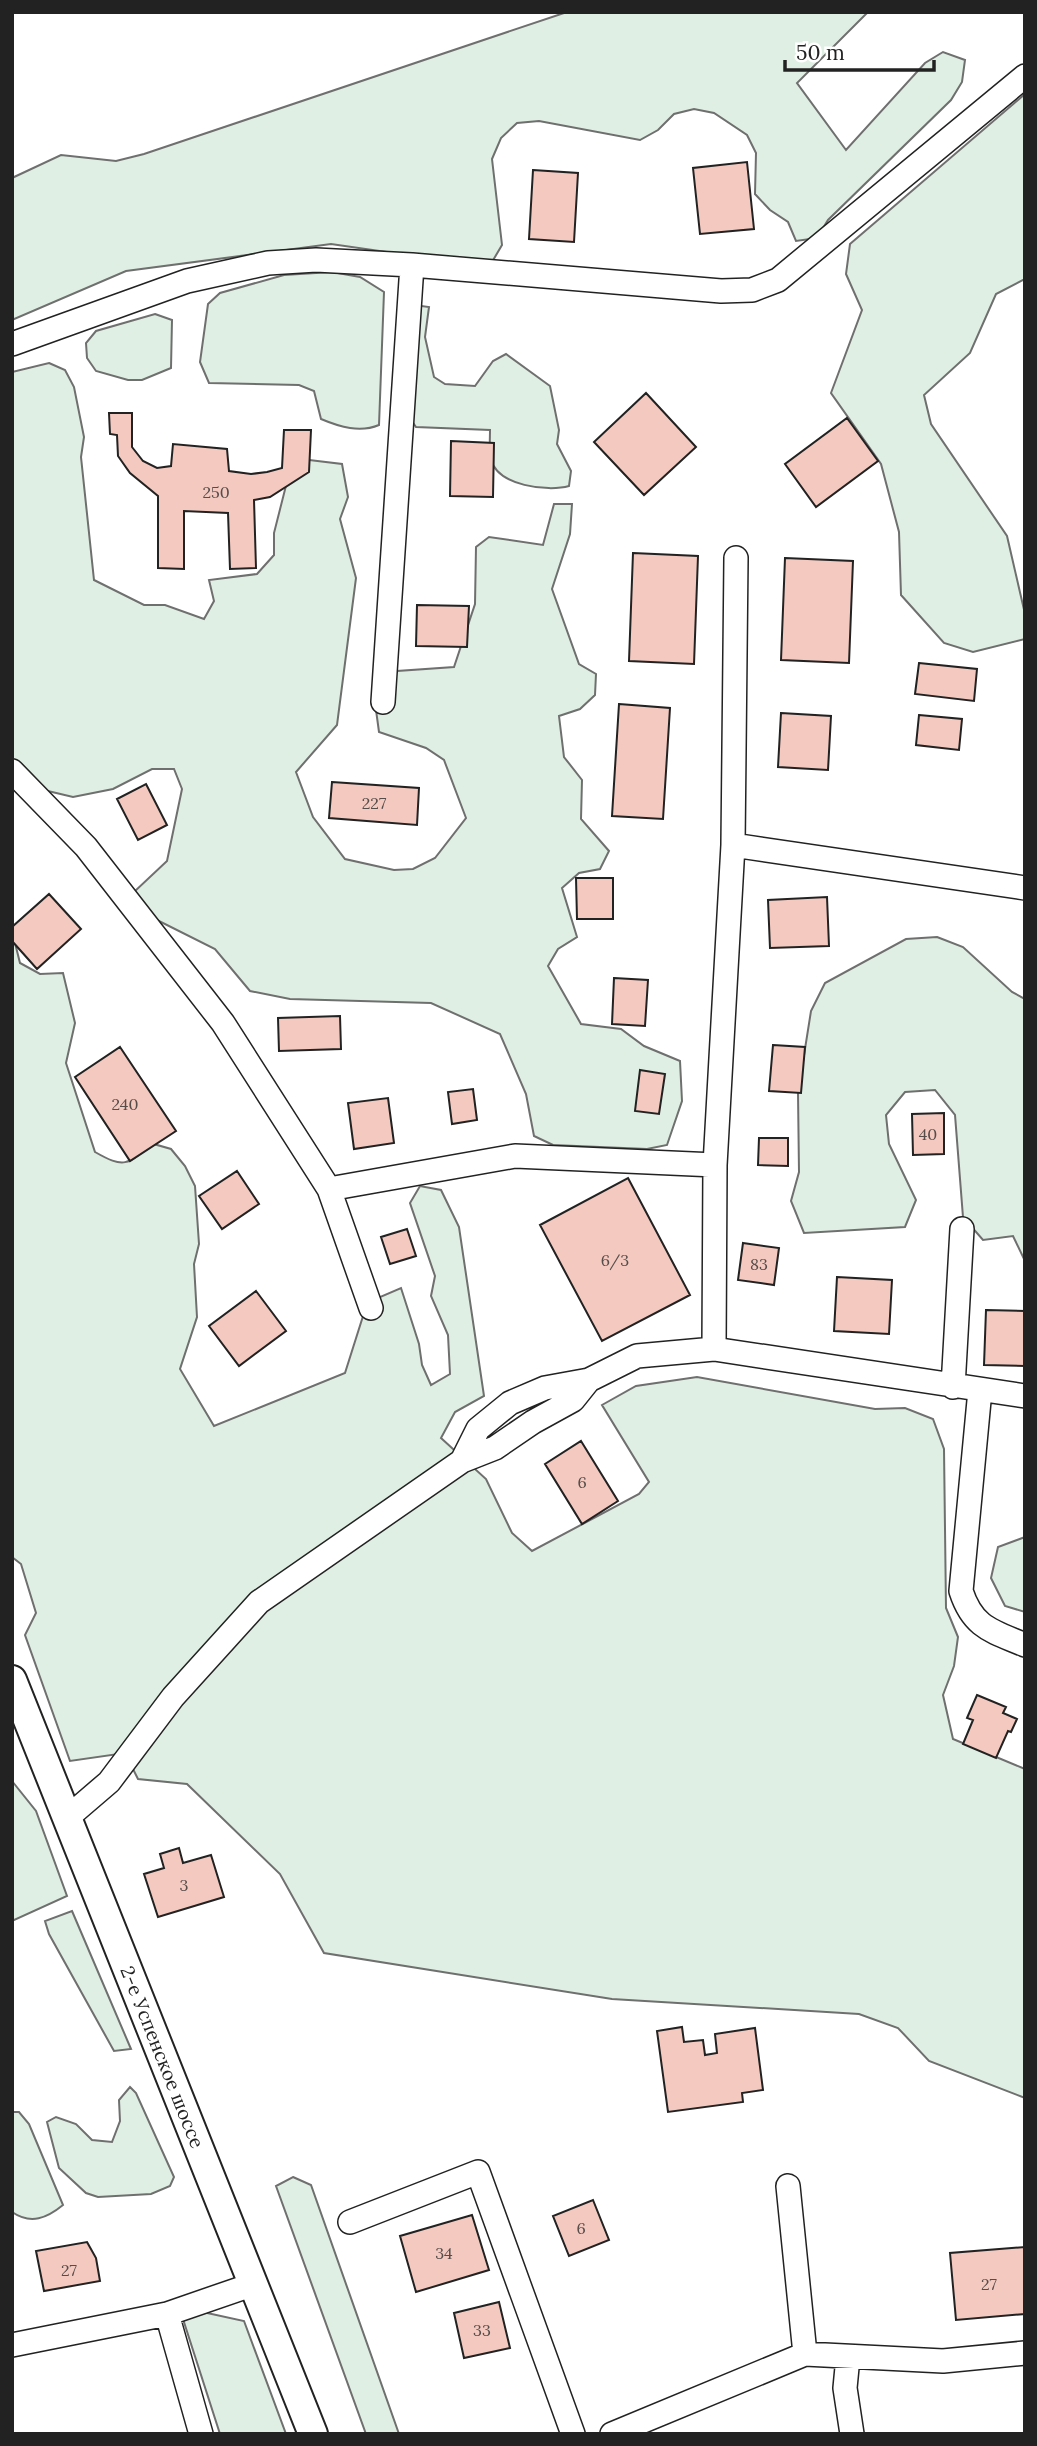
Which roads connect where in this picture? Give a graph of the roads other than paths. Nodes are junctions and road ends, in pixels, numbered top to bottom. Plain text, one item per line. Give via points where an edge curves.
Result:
1 (1025, 76) edge
2 (412, 265) junction
3 (12, 344) edge
4 (736, 558) dead end
5 (383, 702) dead end
6 (12, 771) edge
7 (733, 845) junction
8 (1025, 888) edge
9 (715, 1165) junction
10 (329, 1189) junction
11 (962, 1229) dead end
12 (371, 1308) dead end
13 (714, 1349) junction
14 (953, 1387) junction
15 (979, 1390) junction
16 (1025, 1396) edge
17 (1025, 1645) edge
18 (12, 1680) edge
19 (67, 1818) junction
20 (788, 2186) dead end
21 (350, 2222) dead end
22 (254, 2284) junction
23 (167, 2314) junction
24 (12, 2345) edge
25 (1025, 2353) edge
26 (805, 2354) junction
27 (848, 2357) junction
28 (201, 2434) edge
29 (313, 2434) edge
30 (573, 2434) edge
31 (612, 2434) edge
32 (852, 2434) edge

1 - 2 street via 778,280 752,290
2 - 3 street via 316,260 268,264 187,281
2 - 5 street
4 - 7 street
6 - 10 street via 86,847 223,1023
7 - 8 street
7 - 9 street
9 - 10 street via 514,1156
9 - 13 street
10 - 12 street
11 - 14 street
13 - 14 street
13 - 19 street via 637,1356 589,1380 545,1388 510,1403 478,1429 462,1461 259,1602 173,1697 109,1782
14 - 15 street
15 - 16 street
15 - 17 street via 961,1591 967,1610 983,1627
18 - 19 main road, 2-е Успенское шоссе
19 - 22 main road, 2-е Успенское шоссе
20 - 26 street
21 - 30 street via 478,2172
22 - 23 street
22 - 29 main road, 2-е Успенское шоссе
23 - 24 street
23 - 28 street
25 - 27 street via 943,2361
26 - 27 street
26 - 31 street
27 - 32 street via 845,2388

